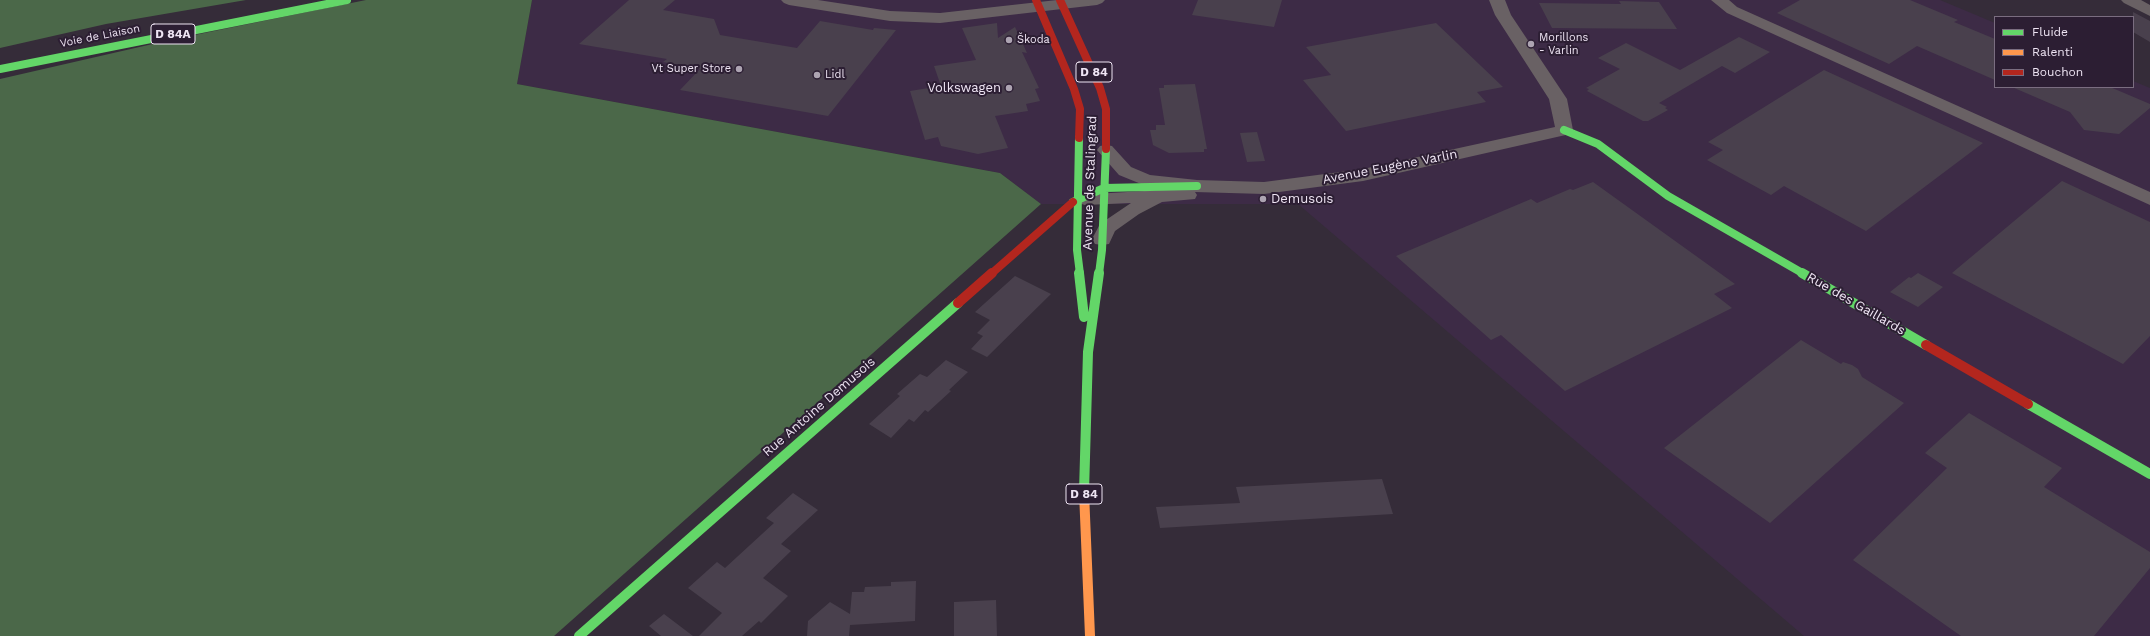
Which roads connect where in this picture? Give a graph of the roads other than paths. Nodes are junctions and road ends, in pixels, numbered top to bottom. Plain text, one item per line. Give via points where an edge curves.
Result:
1 (347, 0) edge
2 (789, 0) edge
3 (1097, 0) edge
4 (1498, 0) edge
5 (1719, 0) edge
6 (2129, 0) edge
7 (1061, 2) edge
8 (1037, 3) edge
9 (2150, 11) edge
10 (0, 69) edge
11 (1564, 130) junction
12 (1106, 150) junction
13 (1197, 186) junction
14 (1264, 188) junction
15 (1104, 193) junction
16 (1168, 196) junction
17 (2150, 199) edge
18 (1078, 200) junction
19 (1102, 239) junction
20 (1088, 352) junction
21 (2150, 474) edge
22 (579, 636) edge
23 (1090, 636) edge

1 - 10 main road, Voie de Liaison / D 84A
2 - 8 street via 902,17 940,18
3 - 7 street
4 - 11 street via 1503,15 1558,99
5 - 17 street via 1732,10
6 - 9 street
7 - 8 street
7 - 12 main road, Avenue de Stalingrad / D 84 via 1103,97 1107,127
8 - 18 main road, Avenue de Stalingrad / D 84 via 1078,99
11 - 14 street, Avenue Eugène Varlin via 1363,175
11 - 21 main road, Rue des Gaillards via 1598,144 1668,196
12 - 13 street, Avenue Eugène Varlin via 1116,163 1137,177
12 - 15 main road, Avenue de Stalingrad / D 84
13 - 14 street, Avenue Eugène Varlin
13 - 15 main road
14 - 16 street
15 - 16 street
15 - 18 street
15 - 19 main road, Avenue de Stalingrad / D 84
16 - 19 street via 1132,210 1107,228
18 - 20 main road, Avenue de Stalingrad / D 84 via 1077,250
18 - 22 main road, Rue Antoine Demusois via 1040,229
19 - 20 main road, Avenue de Stalingrad / D 84
20 - 23 main road, Avenue de Stalingrad / D 84 via 1084,484

